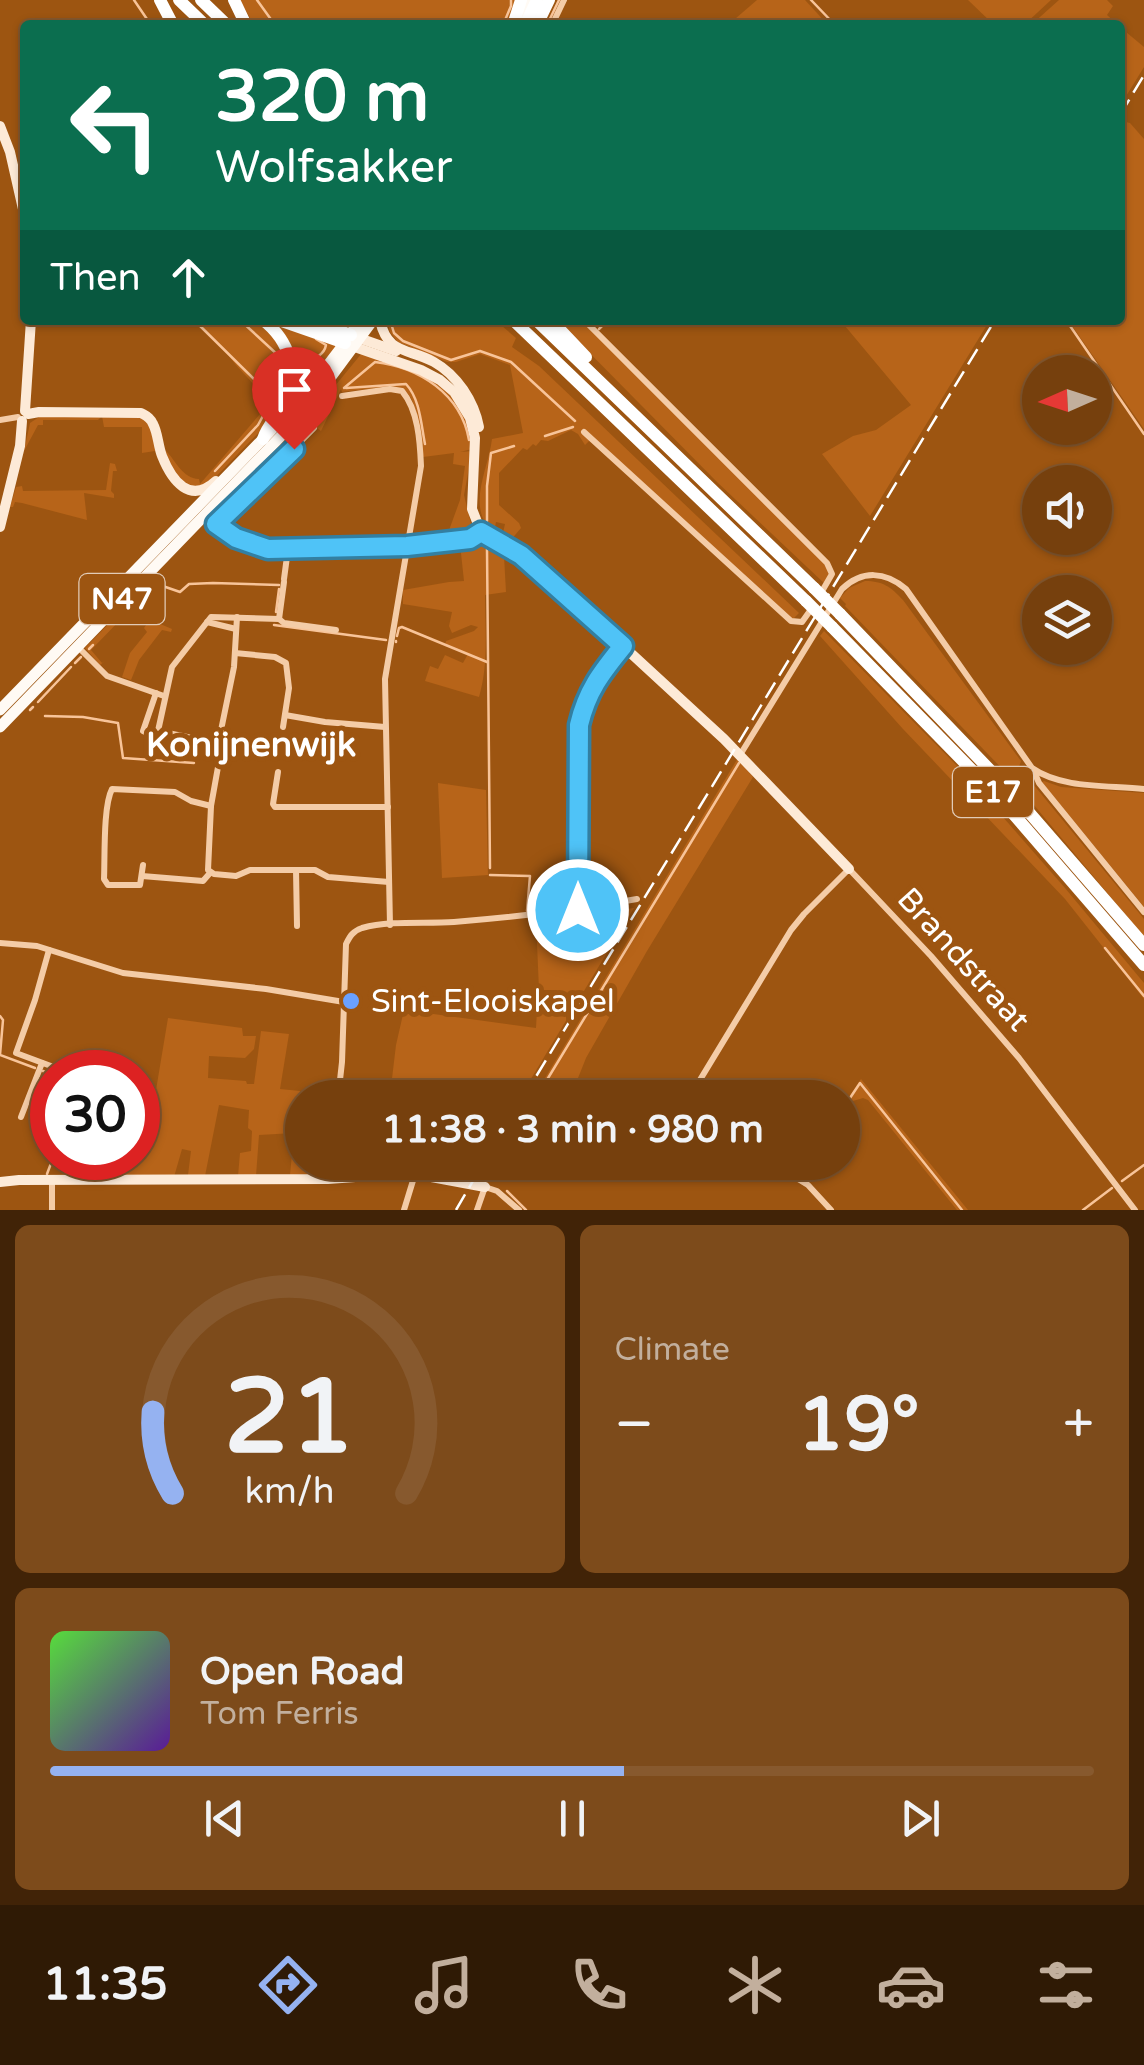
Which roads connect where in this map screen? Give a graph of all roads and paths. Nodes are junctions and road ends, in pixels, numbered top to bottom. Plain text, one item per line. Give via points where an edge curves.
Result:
1 (179, 0) edge
2 (201, 0) edge
3 (200, 20) edge
4 (222, 20) edge
5 (0, 126) edge
6 (20, 196) edge
7 (31, 325) edge
8 (268, 325) edge
9 (296, 325) edge
10 (319, 325) edge
11 (358, 325) edge
12 (371, 325) edge
13 (380, 325) edge
14 (518, 325) edge
15 (541, 325) edge
16 (556, 325) edge
17 (589, 325) edge
18 (353, 341) junction
19 (447, 374) junction
20 (342, 396) dead end
21 (632, 412) junction
22 (24, 416) junction
23 (0, 420) edge
24 (314, 428) dead end
25 (584, 432) dead end
26 (265, 434) junction
27 (471, 501) junction
28 (205, 514) junction
29 (216, 524) junction
30 (0, 527) edge
31 (481, 532) junction
32 (407, 546) junction
33 (288, 549) junction
34 (810, 595) junction
35 (237, 617) junction
36 (280, 620) junction
37 (836, 620) junction
38 (207, 622) junction
39 (236, 629) junction
40 (336, 630) dead end
41 (77, 646) junction
42 (623, 646) junction
43 (236, 654) junction
44 (160, 695) junction
45 (0, 710) edge
46 (286, 715) junction
47 (0, 726) edge
48 (385, 726) junction
49 (283, 727) dead end
50 (158, 731) junction
51 (219, 740) junction
52 (739, 755) junction
53 (1032, 768) junction
54 (278, 772) dead end
55 (1144, 789) edge
56 (210, 806) junction
57 (388, 806) junction
58 (143, 865) dead end
59 (849, 869) junction
60 (296, 870) junction
61 (210, 873) junction
62 (142, 876) junction
63 (389, 882) junction
64 (637, 899) dead end
65 (578, 910) junction
66 (1144, 912) edge
67 (390, 924) junction
68 (297, 926) dead end
69 (0, 943) edge
70 (1144, 945) edge
71 (49, 950) junction
72 (1144, 966) edge
73 (344, 1002) junction
74 (30, 1058) edge
75 (339, 1080) edge
76 (701, 1080) edge
77 (30, 1095) edge
78 (22, 1117) dead end
79 (3, 1178) edge
80 (30, 1179) edge
81 (285, 1179) edge
82 (52, 1180) edge
83 (160, 1180) edge
84 (413, 1180) edge
85 (448, 1180) edge
86 (800, 1180) edge
87 (482, 1186) junction
88 (52, 1210) edge
89 (404, 1210) edge
90 (477, 1210) edge
91 (519, 1210) edge
92 (831, 1210) edge
93 (1135, 1210) edge

1 - 3 highway
2 - 4 highway
5 - 6 street
7 - 22 street
8 - 26 highway via 284,344 292,374 288,398
9 - 18 highway
10 - 18 highway
11 - 18 main road, N47
12 - 18 main road, N47
13 - 19 street via 391,344
14 - 34 highway, E17
15 - 21 highway, E17
16 - 21 highway
17 - 25 street via 830,566 831,577 802,622 791,622
18 - 19 street
18 - 26 main road, N47
18 - 27 street via 430,374 454,392 475,438
18 - 28 main road, N47 via 302,412
19 - 27 street via 468,396 481,437
20 - 32 street via 390,390 409,400 421,466
21 - 34 highway, E17
22 - 23 street
22 - 26 street via 140,413 152,422 165,462 186,490 197,492
22 - 30 street
24 - 29 street
26 - 45 main road, N47
27 - 31 street
28 - 29 street
28 - 41 main road, N47
29 - 33 street via 253,545
31 - 32 street
31 - 42 street, Brandstraat via 521,555
32 - 33 street
32 - 48 street via 385,678
33 - 36 street
34 - 37 highway, E17, bridge
35 - 36 street
35 - 38 street
35 - 39 street
36 - 40 street
37 - 70 highway, E17 via 1013,794
37 - 72 highway, E17
38 - 39 street
38 - 44 street via 172,666
39 - 43 street
41 - 44 street via 107,676
41 - 47 main road, N47
42 - 52 street, Brandstraat
42 - 65 street via 597,678 579,725
43 - 46 street via 286,663
43 - 51 street
44 - 50 street
44 - 50 street via 143,731
46 - 48 street
46 - 49 street
48 - 57 street
50 - 51 street
51 - 56 street
52 - 53 street via 837,595 865,575 880,575 906,589
52 - 59 street, Brandstraat
53 - 55 street via 1060,782
53 - 66 street
54 - 57 street via 275,807
56 - 61 street
56 - 62 street via 175,792 109,792 104,880 137,886
57 - 63 street
58 - 62 street
59 - 76 street via 791,930
59 - 93 street, Brandstraat via 1007,1044
60 - 61 street
60 - 63 street
60 - 68 street
61 - 62 street via 204,881
63 - 67 street
64 - 65 street
65 - 67 street
67 - 73 street via 360,928 349,938
69 - 71 street
71 - 73 street via 123,973
71 - 74 street via 16,1053
73 - 75 street
77 - 78 street
79 - 80 street
81 - 83 street
82 - 88 street
84 - 89 street
85 - 87 street
86 - 92 street
87 - 90 street
87 - 91 street

